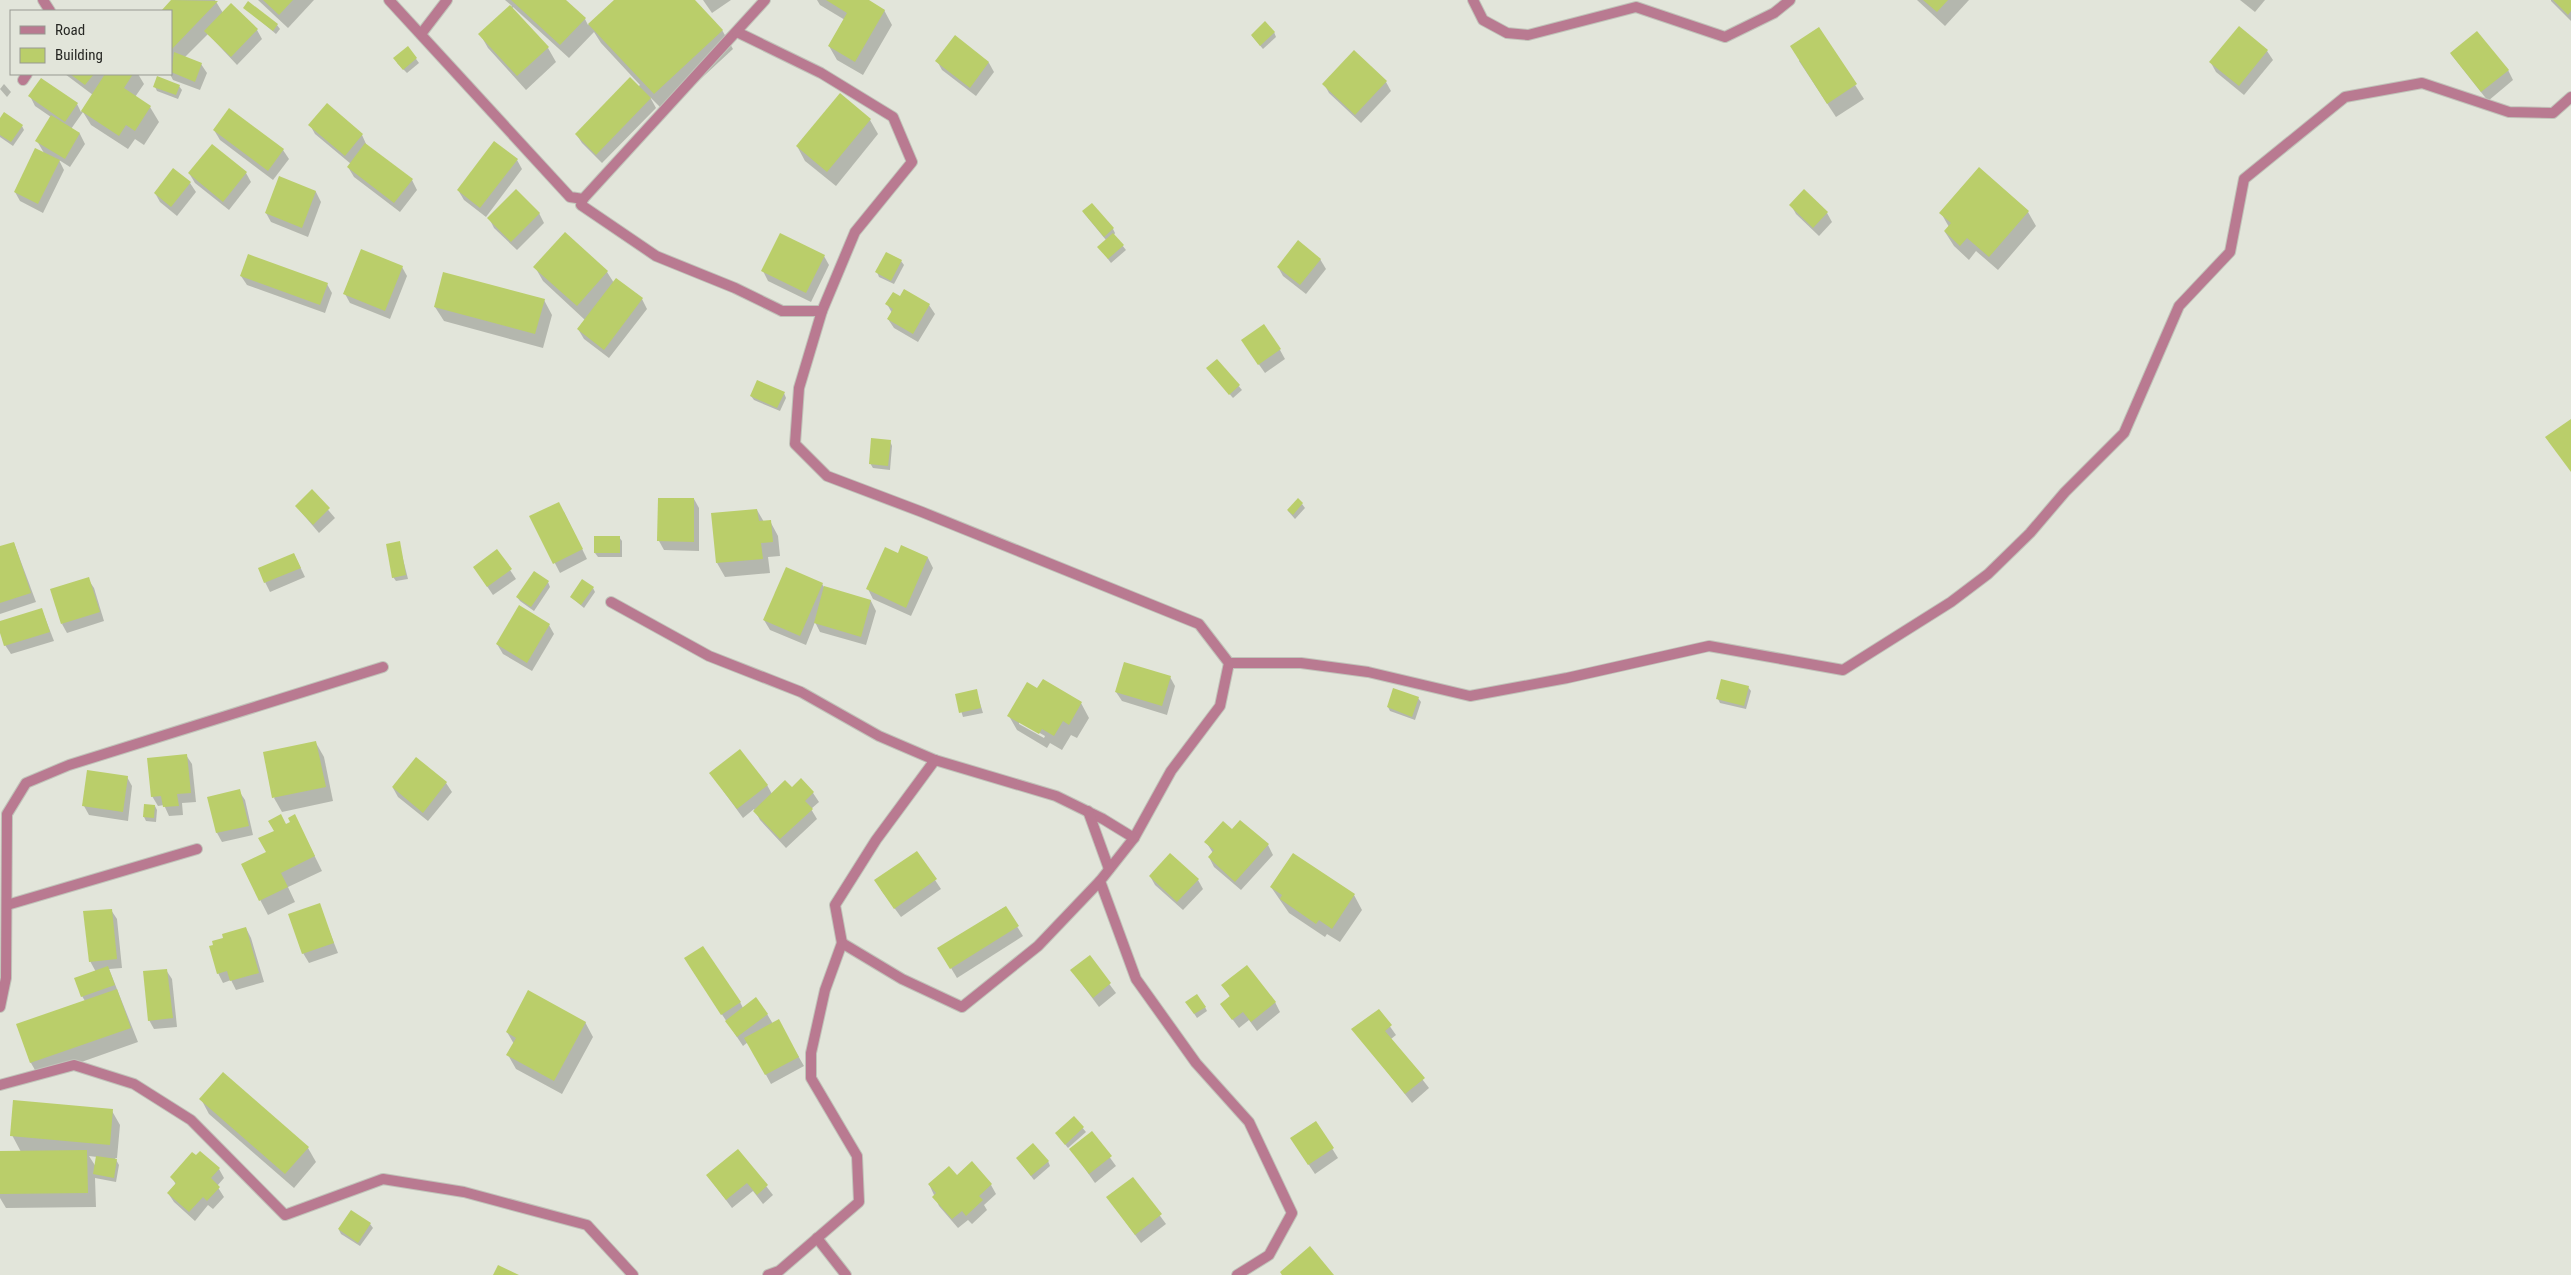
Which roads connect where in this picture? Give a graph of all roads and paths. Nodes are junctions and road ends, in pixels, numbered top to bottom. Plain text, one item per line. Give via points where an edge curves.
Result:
1 (389, 0) edge
2 (447, 0) edge
3 (765, 0) edge
4 (1472, 0) edge
5 (1790, 0) edge
6 (737, 32) junction
7 (421, 34) junction
8 (2571, 97) edge
9 (583, 199) junction
10 (822, 311) junction
11 (611, 602) dead end
12 (1229, 663) junction
13 (384, 667) dead end
14 (936, 760) junction
15 (1088, 811) junction
16 (1134, 838) junction
17 (197, 849) dead end
18 (1109, 869) junction
19 (1100, 881) junction
20 (6, 906) junction
21 (842, 943) junction
22 (0, 1007) edge
23 (0, 1085) edge
24 (817, 1238) junction
25 (633, 1275) edge
26 (768, 1275) edge
27 (846, 1275) edge
28 (1237, 1275) edge

1 - 7 street
2 - 7 street
3 - 6 street
4 - 5 street via 1483,20 1507,33 1528,35 1636,6 1725,37 1774,13
6 - 9 street
6 - 10 street via 821,73 893,117 912,162 855,232
7 - 9 street via 570,196
8 - 12 street via 2553,113 2509,112 2422,83 2345,97 2244,179 2230,252 2180,306 2124,432 1988,574 1951,602 1843,670 1709,646 1470,696 1386,676 1301,663
9 - 10 street via 581,205 656,256 782,310
10 - 12 street via 799,388 795,444 827,476 1199,624
11 - 14 street via 709,656 801,692 879,736
12 - 16 street via 1220,706 1172,771
13 - 20 street via 69,765 26,783 7,814
14 - 15 street via 1056,796
14 - 21 street via 876,840 835,905
15 - 16 street
15 - 18 street
16 - 18 street
17 - 20 street
18 - 19 street
19 - 21 street via 1038,946 962,1007 902,979
19 - 28 street via 1136,979 1196,1063 1249,1122 1292,1213 1269,1255
20 - 22 street via 6,978
21 - 24 street via 825,990 811,1053 811,1078 856,1156 859,1202
23 - 25 street via 74,1065 134,1084 191,1120 285,1215 383,1179 464,1192 587,1225
24 - 26 street via 779,1271
24 - 27 street

